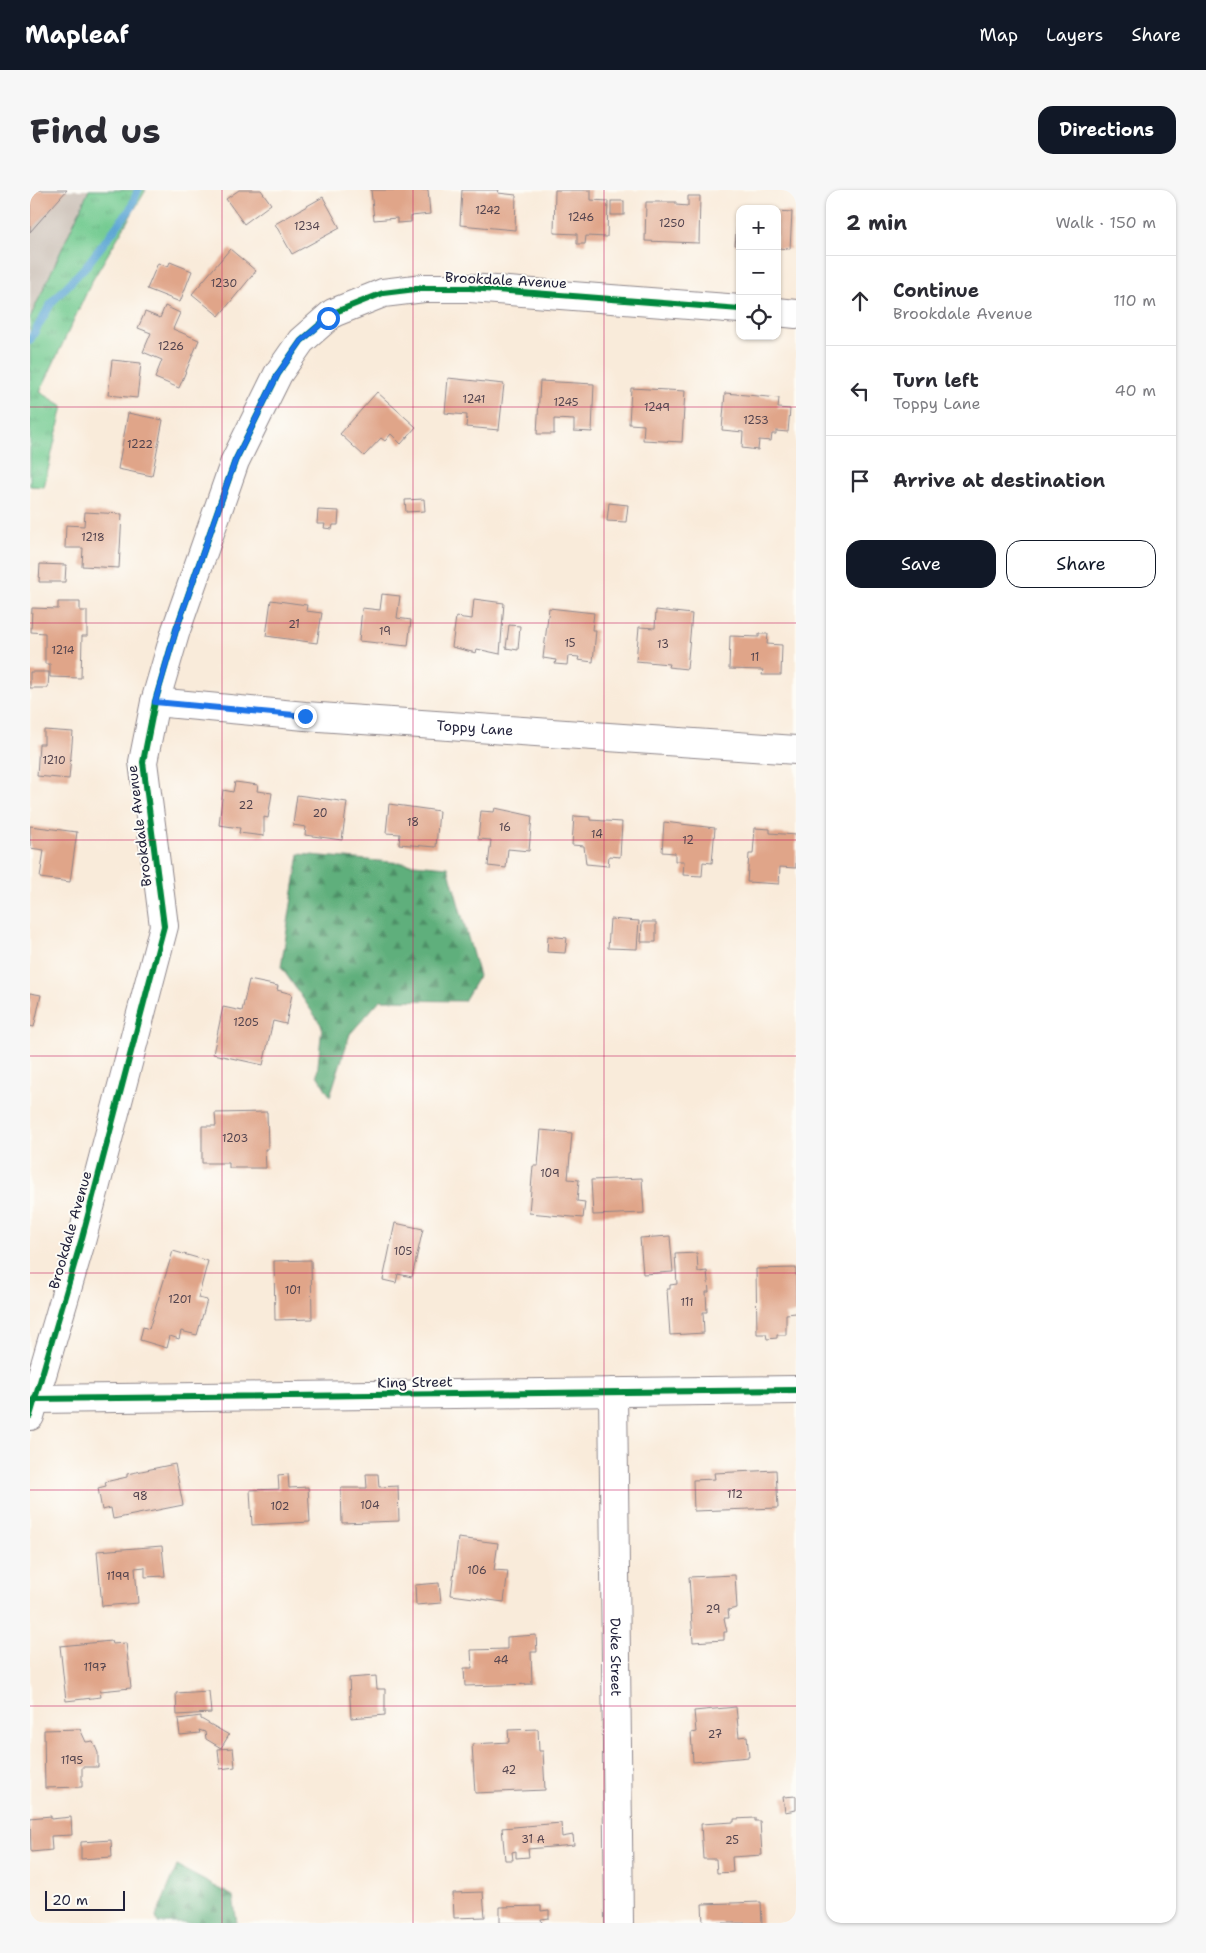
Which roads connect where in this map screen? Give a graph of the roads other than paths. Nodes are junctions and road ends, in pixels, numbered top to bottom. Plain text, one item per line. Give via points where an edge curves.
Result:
1 (736, 309) edge
2 (781, 312) edge
3 (796, 314) edge
4 (155, 702) junction
5 (796, 750) edge
6 (796, 1390) edge
7 (613, 1392) junction
8 (32, 1408) edge
9 (618, 1923) edge

1 - 4 street, Brookdale Avenue via 442,288 383,293 333,313 301,341 278,374 235,461 176,630
2 - 3 street
4 - 5 street, Toppy Lane
4 - 8 street, Brookdale Avenue via 143,762 164,926 82,1238
6 - 7 street, King Street
7 - 8 street, King Street
7 - 9 street, Duke Street

